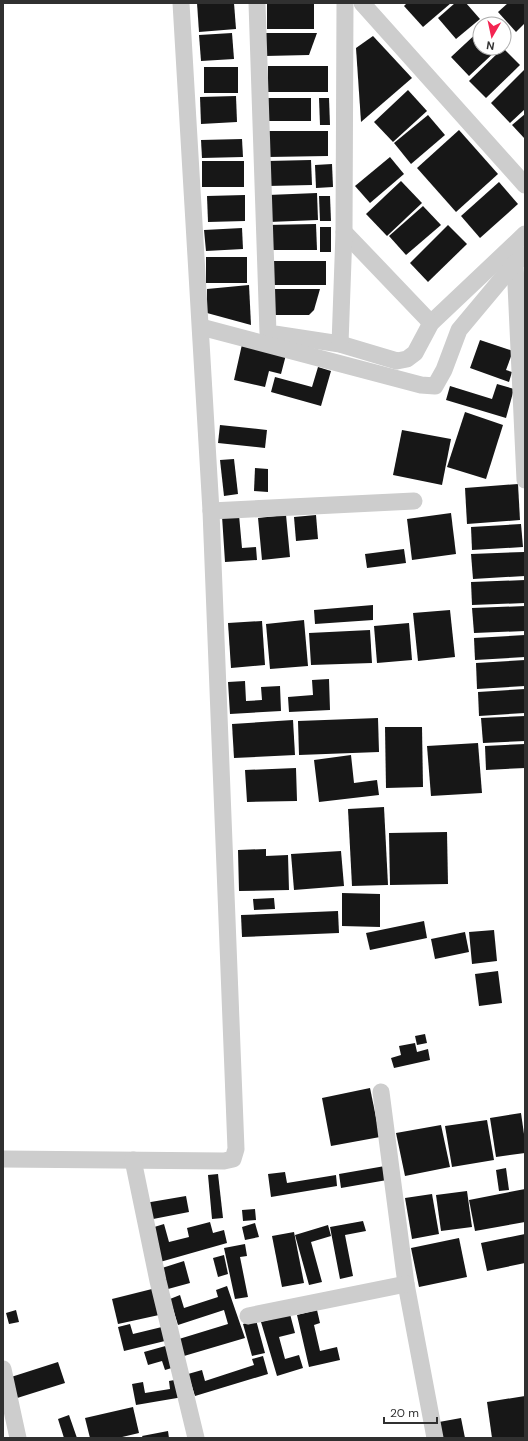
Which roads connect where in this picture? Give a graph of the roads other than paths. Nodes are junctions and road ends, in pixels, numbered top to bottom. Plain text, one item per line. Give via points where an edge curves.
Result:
1 (181, 3) edge
2 (257, 3) edge
3 (345, 3) edge
4 (362, 3) edge
5 (525, 185) edge
6 (344, 232) junction
7 (525, 234) edge
8 (520, 259) edge
9 (431, 323) junction
10 (201, 327) junction
11 (340, 344) junction
12 (525, 480) edge
13 (414, 501) dead end
14 (211, 511) junction
15 (381, 1092) dead end
16 (3, 1159) edge
17 (134, 1160) junction
18 (406, 1284) junction
19 (248, 1316) dead end
20 (3, 1369) edge
21 (18, 1438) edge
22 (196, 1438) edge
23 (435, 1438) edge

1 - 10 street
2 - 11 street via 268,333
3 - 6 street
4 - 5 street
6 - 9 street
6 - 11 street
7 - 9 street
8 - 10 street via 459,330 435,386 421,385
8 - 12 street
9 - 11 street via 415,353 407,360 397,361
10 - 14 street
13 - 14 street
14 - 17 street via 236,1149 233,1159 224,1161
15 - 18 street
16 - 17 street
17 - 22 street via 158,1281
18 - 19 street
18 - 23 street
20 - 21 street

